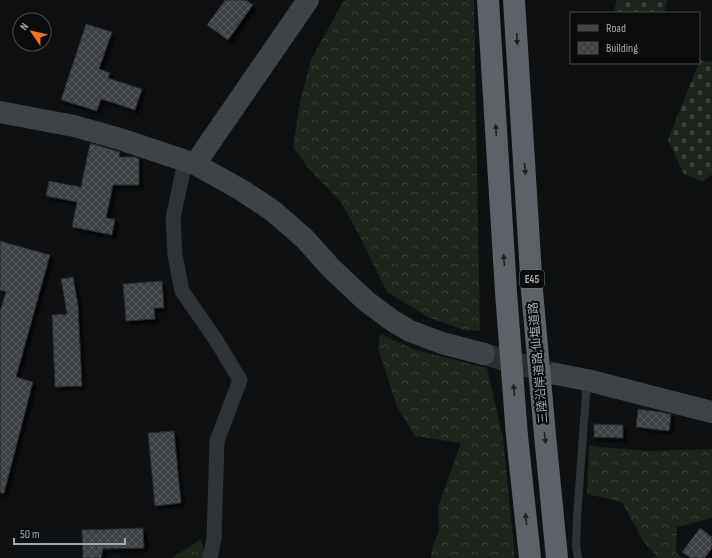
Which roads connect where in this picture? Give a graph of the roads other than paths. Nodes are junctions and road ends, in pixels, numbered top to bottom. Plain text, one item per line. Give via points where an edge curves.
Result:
1 (308, 0) edge
2 (488, 0) edge
3 (514, 0) edge
4 (0, 112) edge
5 (190, 163) junction
6 (484, 354) tunnel mouth
7 (556, 374) tunnel mouth
8 (588, 380) junction
9 (712, 412) edge
10 (210, 558) edge
11 (530, 558) edge
12 (557, 558) edge
13 (578, 558) edge

1 - 5 street
11 -> 2 highway, E45 via 506,292
3 -> 12 highway, 三陸沿岸道路;仙塩道路 / E45 via 532,291
4 - 5 street via 74,126
5 - 6 street via 243,191 273,211 305,239 366,301 393,321 410,331 442,343
5 - 10 street via 173,218 175,255 182,291 240,380 217,441 214,538
7 - 8 street
8 - 9 street
8 - 13 lane via 578,503

